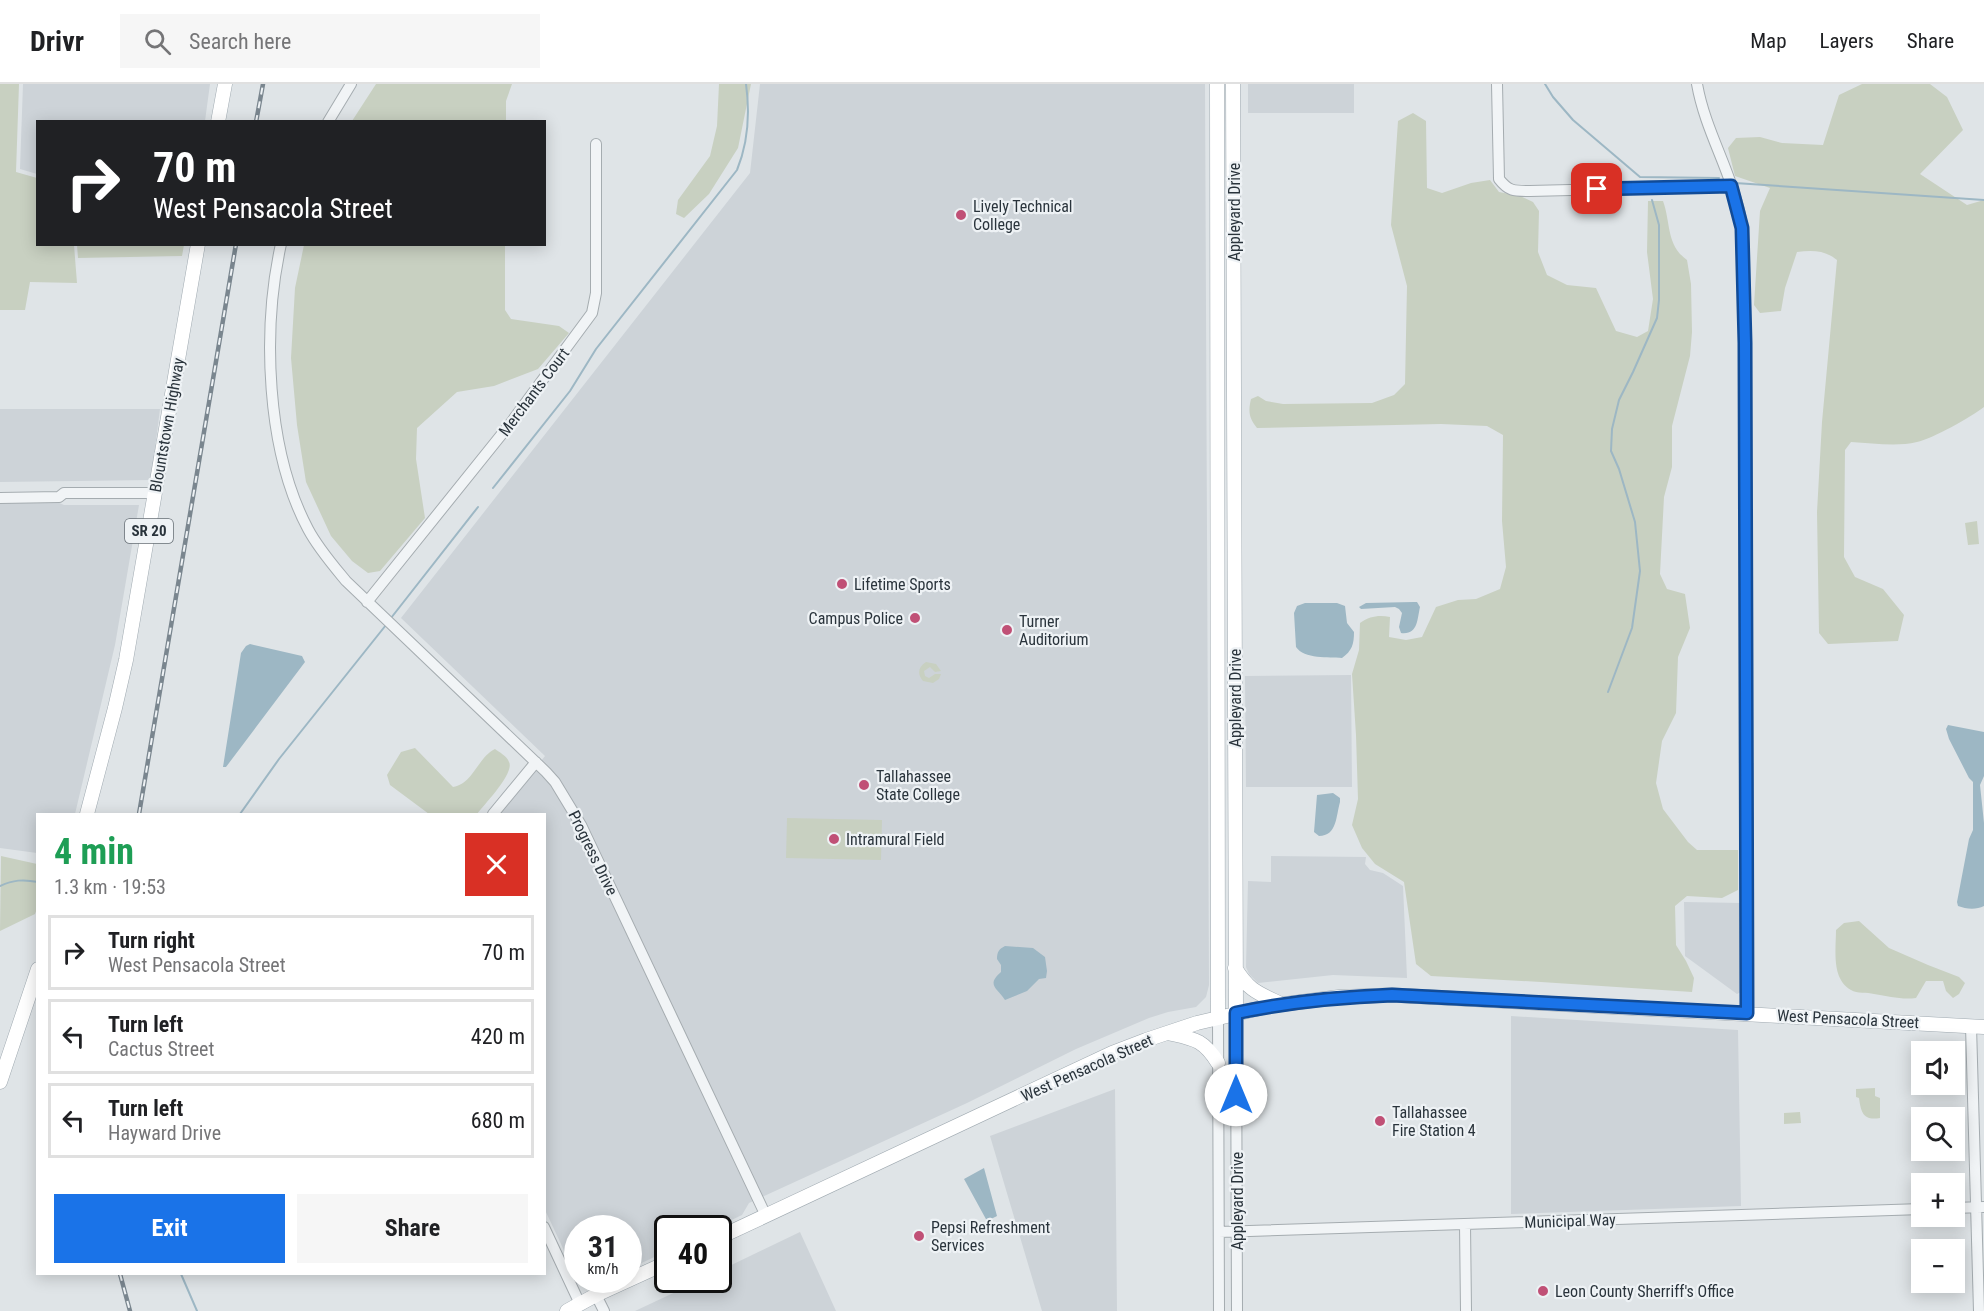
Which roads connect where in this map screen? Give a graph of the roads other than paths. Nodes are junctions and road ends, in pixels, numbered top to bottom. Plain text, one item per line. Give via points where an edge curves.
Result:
1 (225, 84) edge
2 (351, 84) edge
3 (1217, 84) edge
4 (1233, 84) edge
5 (1497, 84) edge
6 (1697, 84) edge
7 (218, 120) edge
8 (329, 120) edge
9 (596, 144) dead end
10 (1731, 186) junction
11 (198, 246) edge
12 (281, 246) edge
13 (1217, 298) junction
14 (1234, 298) junction
15 (1218, 492) junction
16 (1234, 492) junction
17 (155, 497) junction
18 (0, 498) edge
19 (370, 605) junction
20 (1218, 670) junction
21 (1235, 670) junction
22 (536, 762) junction
23 (1235, 787) junction
24 (1218, 795) junction
25 (87, 813) edge
26 (494, 813) edge
27 (1235, 968) junction
28 (36, 975) edge
29 (1281, 1004) junction
30 (1236, 1013) junction
31 (1747, 1013) junction
32 (1218, 1017) junction
33 (1978, 1027) edge
34 (1168, 1033) junction
35 (1218, 1063) junction
36 (0, 1082) edge
37 (1980, 1207) edge
38 (1965, 1208) edge
39 (1911, 1209) edge
40 (766, 1216) junction
41 (1465, 1224) junction
42 (546, 1231) edge
43 (1237, 1231) junction
44 (732, 1232) edge
45 (1219, 1232) junction
46 (654, 1268) edge
47 (596, 1295) junction
48 (580, 1304) junction
49 (567, 1311) edge
50 (604, 1311) edge
51 (1219, 1311) edge
52 (1237, 1311) edge
53 (1466, 1311) edge
54 (1979, 1311) edge

1 - 7 main road
2 - 8 street
3 - 13 main road, Appleyard Drive
4 - 14 main road, Appleyard Drive
5 - 10 street via 1499,179 1506,188 1530,191
6 - 10 street
9 - 19 street, Merchants Court via 596,293 592,313
10 - 31 street via 1740,213 1744,256
11 - 17 main road, Blountstown Highway / SR 20
12 - 19 street, Progress Drive via 271,343 283,466 308,530 345,581
13 - 14 street
13 - 15 main road, Appleyard Drive
14 - 16 main road, Appleyard Drive
15 - 16 street
15 - 20 main road, Appleyard Drive
16 - 21 main road, Appleyard Drive
17 - 18 street
17 - 25 main road, Blountstown Highway / SR 20 via 123,671
19 - 22 street, Progress Drive
20 - 21 street
20 - 24 main road, Appleyard Drive
21 - 23 main road, Appleyard Drive
22 - 26 street
22 - 40 street, Progress Drive via 555,782 581,825
23 - 24 street
23 - 27 main road, Appleyard Drive
24 - 32 main road, Appleyard Drive
27 - 29 main road via 1254,992
27 - 30 main road, Appleyard Drive
28 - 36 main road
29 - 30 main road, West Pensacola Street
29 - 31 main road, West Pensacola Street via 1392,995
30 - 32 main road, West Pensacola Street
30 - 43 street, Appleyard Drive
31 - 33 main road, West Pensacola Street
32 - 34 main road, West Pensacola Street
32 - 35 street, Appleyard Drive
33 - 37 street
34 - 35 main road via 1204,1044
34 - 40 main road, West Pensacola Street via 1112,1053
35 - 45 street, Appleyard Drive
37 - 38 street
37 - 54 street
39 - 41 street, Municipal Way
40 - 44 main road, West Pensacola Street
41 - 43 street, Municipal Way
41 - 53 street
42 - 48 street
43 - 45 street, Municipal Way
43 - 52 street, Appleyard Drive
45 - 51 street, Appleyard Drive
46 - 47 main road
47 - 48 main road
47 - 50 street
48 - 49 main road

